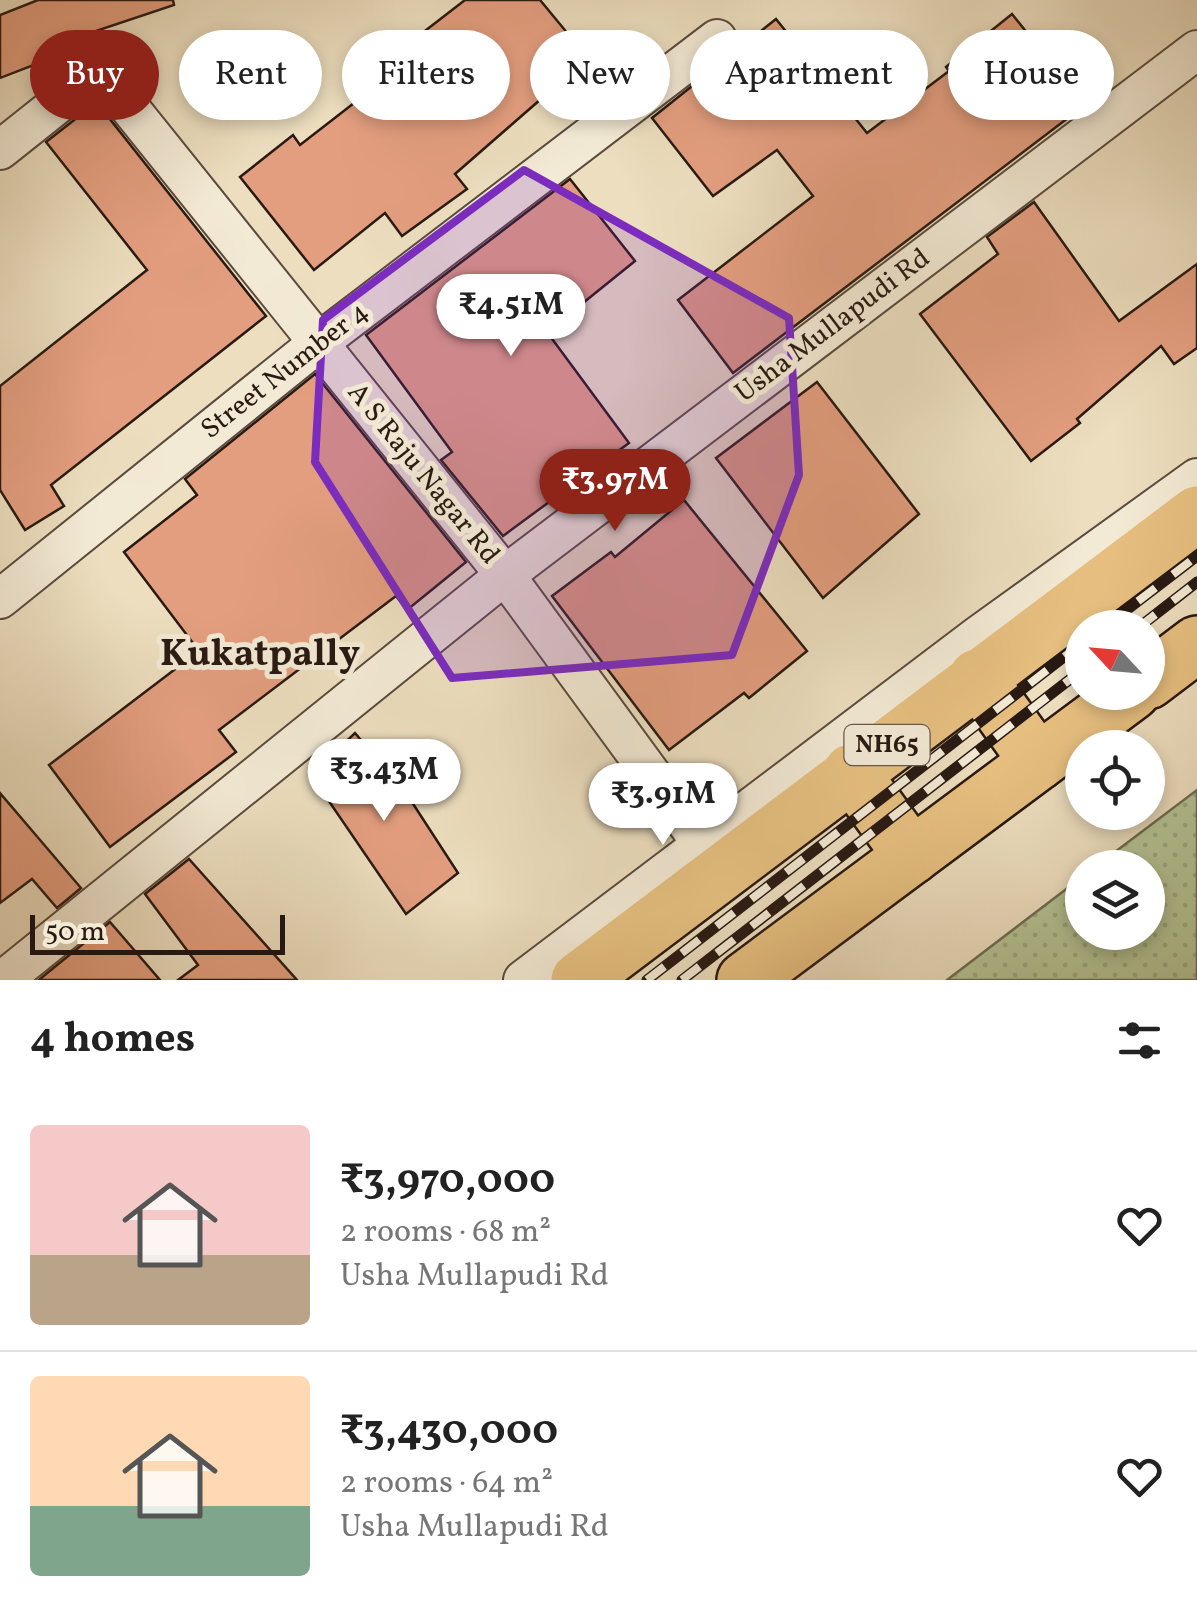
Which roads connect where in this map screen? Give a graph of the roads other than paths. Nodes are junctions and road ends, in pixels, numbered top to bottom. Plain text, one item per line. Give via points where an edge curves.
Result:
1 (1197, 50) edge
2 (690, 60) edge
3 (0, 150) edge
4 (317, 344) junction
5 (1197, 478) edge
6 (1197, 514) edge
7 (505, 575) junction
8 (0, 599) edge
9 (1197, 644) edge
10 (1165, 668) edge
11 (978, 677) junction
12 (1108, 710) edge
13 (1038, 762) junction
14 (850, 772) junction
15 (912, 856) junction
16 (713, 859) junction
17 (3, 980) edge
18 (524, 980) edge
19 (579, 980) edge
20 (745, 980) edge

1 - 7 street, Usha Mullapudi Rd
2 - 4 street, Street Number 4
3 - 4 street, A S Raju Nagar Rd via 88,80 108,88
4 - 7 street, A S Raju Nagar Rd
4 - 8 street, Street Number 4
5 - 16 street via 979,635
6 - 11 highway, NH65
7 - 16 street, A S Raju Nagar Rd
7 - 17 street, Usha Mullapudi Rd
9 - 10 highway
11 - 13 highway
11 - 14 highway, NH65
12 - 13 highway
13 - 15 highway
14 - 15 highway
14 - 16 highway, NH65
15 - 20 highway
16 - 18 street
16 - 19 highway, NH65

